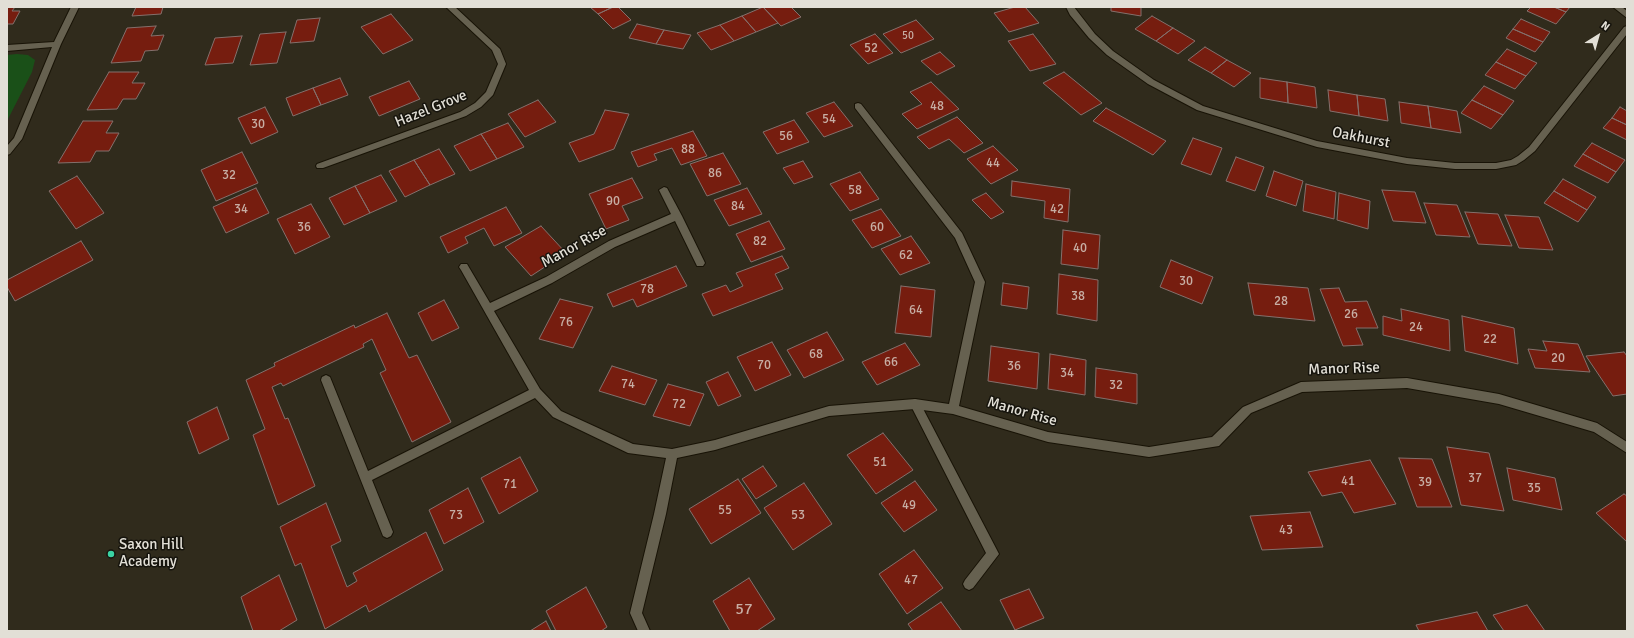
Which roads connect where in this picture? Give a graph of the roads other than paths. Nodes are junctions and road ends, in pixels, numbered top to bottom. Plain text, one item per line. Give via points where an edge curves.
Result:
1 (75, 7) edge
2 (450, 7) edge
3 (1070, 7) edge
4 (1617, 7) edge
5 (1627, 15) edge
6 (1627, 29) edge
7 (56, 44) junction
8 (7, 48) edge
9 (858, 106) dead end
10 (7, 152) edge
11 (320, 166) dead end
12 (664, 190) dead end
13 (678, 216) junction
14 (700, 263) dead end
15 (464, 267) dead end
16 (488, 309) junction
17 (326, 380) dead end
18 (536, 392) junction
19 (915, 404) junction
20 (954, 409) junction
21 (1627, 448) edge
22 (672, 454) junction
23 (365, 478) junction
24 (387, 532) dead end
25 (969, 584) dead end
26 (644, 631) edge

1 - 7 street
2 - 11 street, Hazel Grove via 496,49 502,64 490,93 463,114
3 - 6 street, Oakhurst via 1092,36 1110,53 1150,82 1200,108 1317,144 1407,161 1456,166 1496,166 1513,163 1521,158 1532,149
4 - 5 street
7 - 8 street
7 - 10 street via 18,139
9 - 20 street via 959,236 980,282
12 - 13 street
13 - 14 street
13 - 16 street, Manor Rise via 612,244 549,280
15 - 16 street, Manor Rise
16 - 18 street, Manor Rise
17 - 23 street
18 - 22 street, Manor Rise via 557,414 632,449
18 - 23 street
19 - 20 street, Manor Rise
19 - 22 street, Manor Rise via 829,411 715,445
19 - 25 street via 992,554
20 - 21 street, Manor Rise via 1048,437 1149,452 1215,442 1247,410 1301,387 1407,383 1498,399 1597,428
22 - 26 street via 636,613
23 - 24 street

